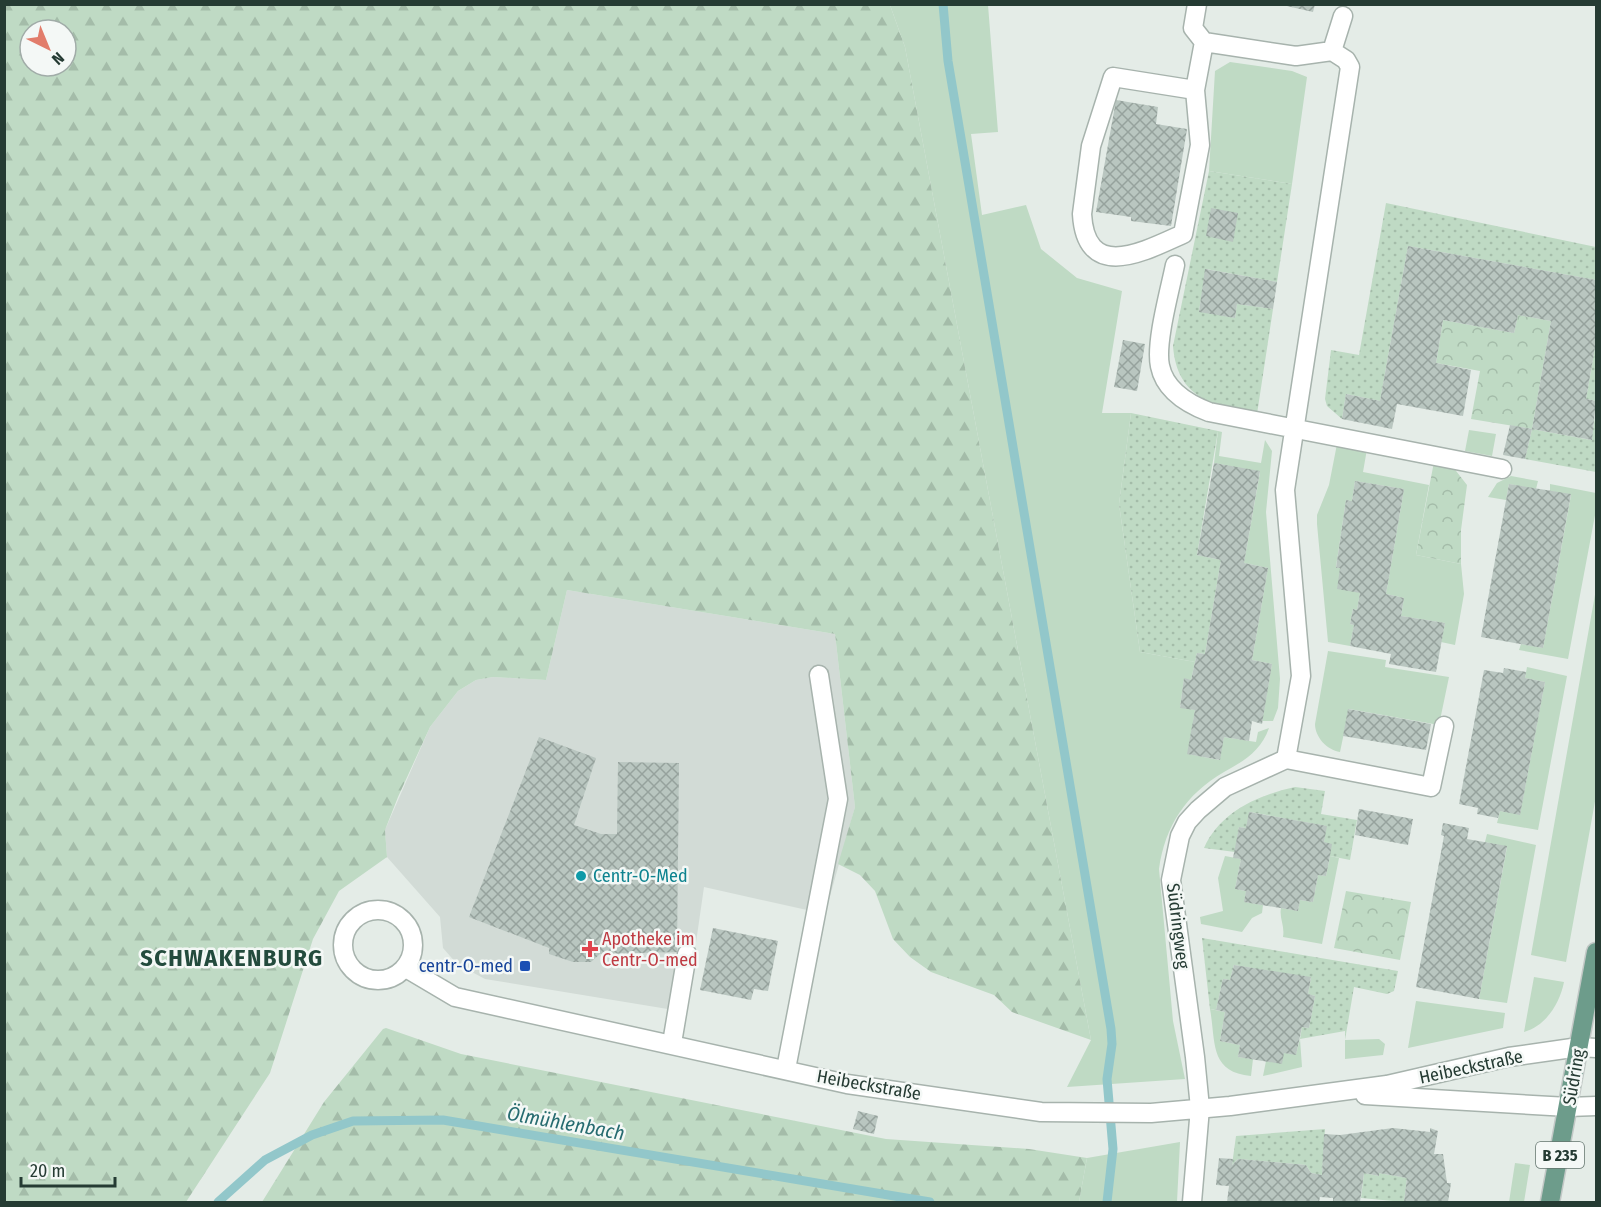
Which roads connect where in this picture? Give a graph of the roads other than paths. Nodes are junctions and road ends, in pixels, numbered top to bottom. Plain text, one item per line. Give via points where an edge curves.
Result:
1 (1197, 4) edge
2 (1343, 16) dead end
3 (1203, 42) junction
4 (1332, 51) junction
5 (1195, 90) junction
6 (1175, 265) dead end
7 (1294, 429) junction
8 (1502, 469) dead end
9 (819, 675) dead end
10 (1444, 726) dead end
11 (1286, 759) junction
12 (1596, 952) edge
13 (687, 954) dead end
14 (406, 968) dead end
15 (672, 1043) junction
16 (1588, 1047) edge
17 (786, 1070) junction
18 (1346, 1091) junction
19 (1596, 1106) edge
20 (1569, 1107) junction
21 (1200, 1108) junction
22 (1192, 1203) edge
23 (1550, 1203) edge

1 - 3 street via 1193,28
2 - 4 street
3 - 4 street via 1296,56
3 - 5 street
4 - 7 street via 1350,67
5 - 5 street via 1200,145 1184,234 1134,256 1111,258 1090,246 1082,213 1091,146 1113,76
6 - 7 street via 1160,367 1173,390 1188,404 1209,412
7 - 8 street
7 - 11 street via 1285,490 1301,676
9 - 17 street via 837,799
10 - 11 street via 1431,787
11 - 21 street, Südringweg via 1242,778 1210,799 1187,822 1175,851 1171,880
12 - 16 main road, Südring / B 235
13 - 15 street
14 - 15 street, Heibeckstraße via 456,997
15 - 17 street, Heibeckstraße
16 - 18 street, Heibeckstraße via 1509,1057
16 - 20 main road, Südring / B 235
17 - 21 street, Heibeckstraße via 1041,1112 1151,1113
18 - 20 street, Heibeckstraße via 1388,1098
18 - 21 street, Heibeckstraße
19 - 20 street, Heibeckstraße
20 - 23 main road, Südring / B 235
21 - 22 street

